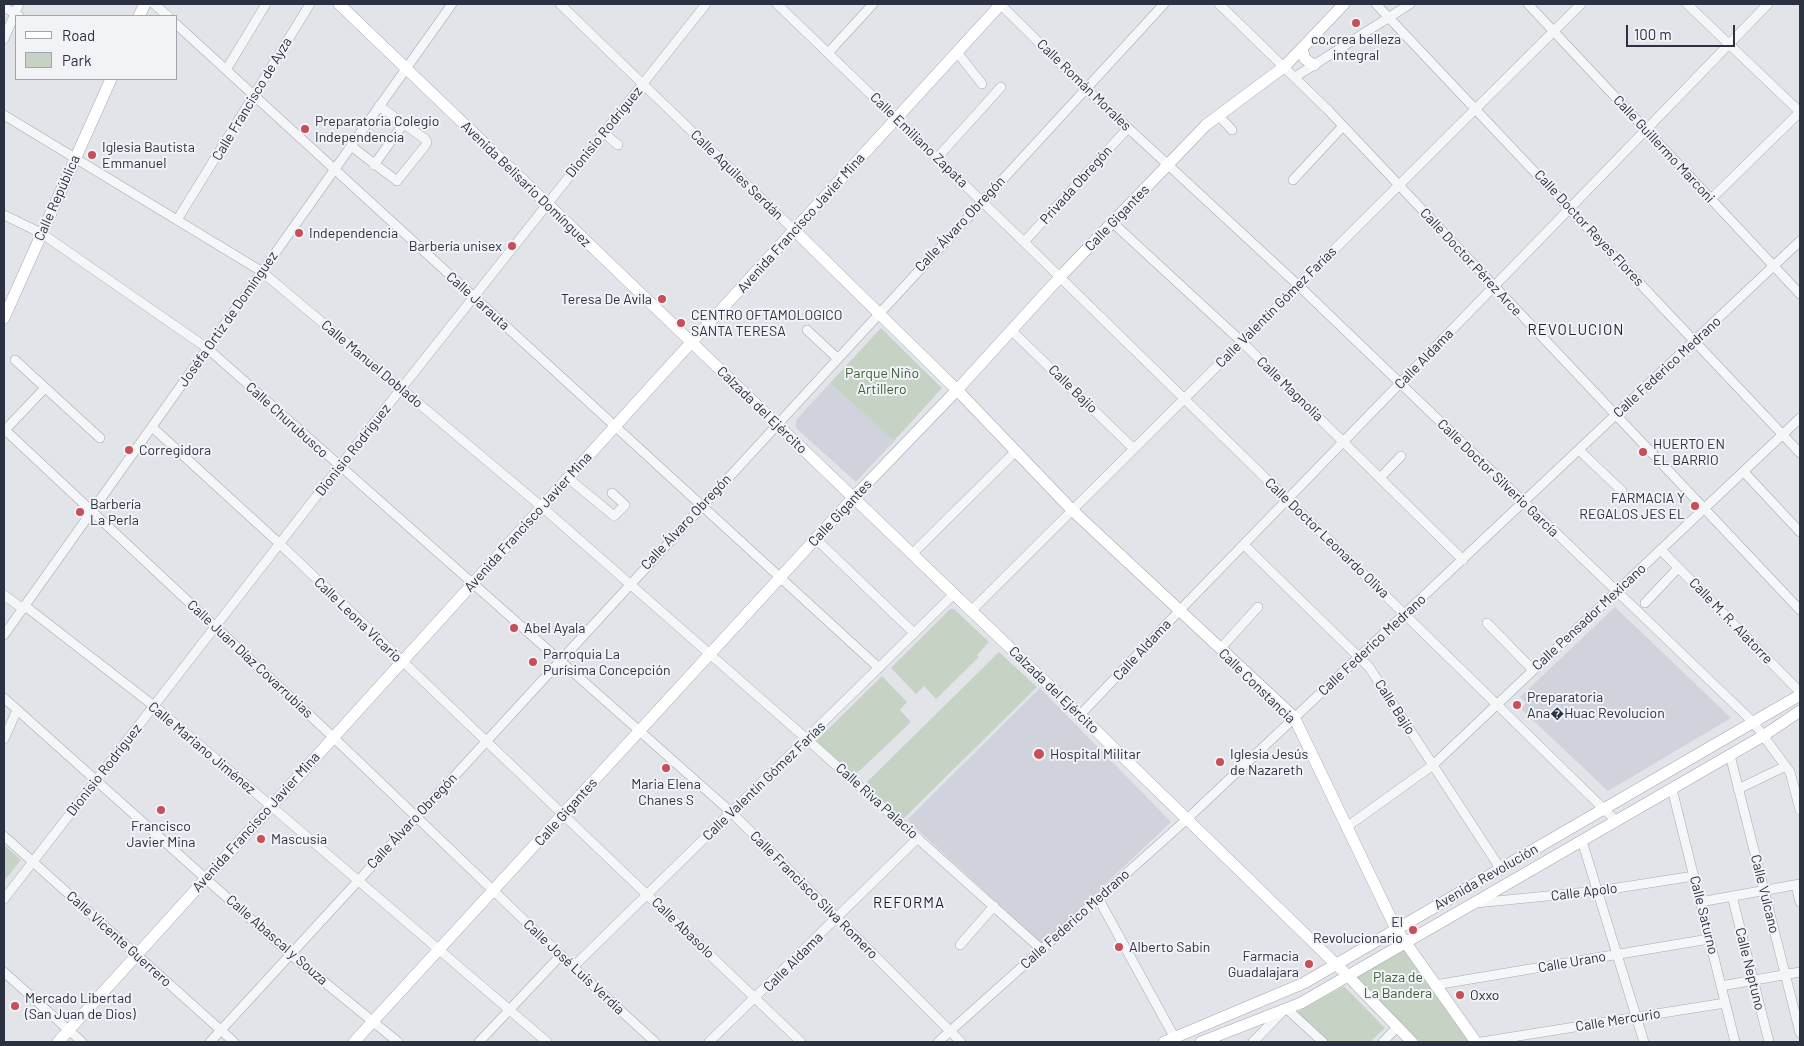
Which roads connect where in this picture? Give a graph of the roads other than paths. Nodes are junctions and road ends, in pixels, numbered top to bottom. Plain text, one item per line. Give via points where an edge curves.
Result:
1 (19, 4) edge
2 (154, 4) edge
3 (266, 4) edge
4 (310, 4) edge
5 (338, 4) edge
6 (452, 4) edge
7 (560, 4) edge
8 (706, 4) edge
9 (777, 4) edge
10 (873, 4) edge
11 (1001, 4) edge
12 (1164, 4) edge
13 (1219, 4) edge
14 (1344, 4) edge
15 (1376, 4) edge
16 (1410, 4) edge
17 (1528, 4) edge
18 (1581, 4) edge
19 (1687, 4) edge
20 (1768, 4) edge
21 (4, 7) edge
22 (17, 15) edge
23 (167, 15) edge
24 (1390, 17) junction
25 (15, 19) edge
26 (178, 26) edge
27 (1553, 31) junction
28 (4, 39) edge
29 (1729, 44) junction
30 (1302, 48) junction
31 (957, 52) junction
32 (828, 53) junction
33 (1314, 65) junction
34 (1285, 66) junction
35 (406, 69) junction
36 (226, 70) junction
37 (1295, 77) junction
38 (111, 80) edge
39 (643, 84) junction
40 (982, 84) dead end
41 (1001, 87) dead end
42 (1086, 89) junction
43 (254, 96) junction
44 (379, 106) junction
45 (1476, 109) junction
46 (1800, 112) edge
47 (4, 115) edge
48 (1218, 115) junction
49 (896, 119) junction
50 (404, 123) junction
51 (1343, 126) junction
52 (1128, 128) junction
53 (1232, 130) dead end
54 (1646, 130) junction
55 (604, 133) junction
56 (618, 145) dead end
57 (351, 146) junction
58 (75, 158) junction
59 (938, 158) junction
60 (374, 165) junction
61 (1168, 165) junction
62 (334, 170) junction
63 (1292, 180) dead end
64 (1399, 185) junction
65 (1711, 199) junction
66 (982, 201) junction
67 (547, 204) junction
68 (1571, 208) junction
69 (4, 214) edge
70 (178, 220) junction
71 (1112, 222) junction
72 (794, 230) junction
73 (41, 234) junction
74 (1800, 240) edge
75 (1024, 242) junction
76 (1774, 266) junction
77 (262, 271) junction
78 (1060, 277) junction
79 (1298, 286) junction
80 (1494, 287) junction
81 (1800, 294) edge
82 (474, 297) junction
83 (879, 312) junction
84 (4, 318) edge
85 (807, 330) dead end
86 (1011, 330) junction
87 (1694, 341) junction
88 (692, 342) junction
89 (1242, 342) junction
90 (207, 348) junction
91 (836, 358) junction
92 (15, 360) dead end
93 (1400, 383) junction
94 (45, 388) junction
95 (402, 388) junction
96 (957, 390) junction
97 (1184, 398) junction
98 (1616, 415) junction
99 (1800, 418) edge
100 (776, 424) junction
101 (616, 426) junction
102 (152, 427) junction
103 (4, 430) edge
104 (1783, 434) junction
105 (100, 438) dead end
106 (1344, 442) junction
107 (1134, 449) junction
108 (1580, 450) junction
109 (1016, 451) junction
110 (1800, 453) edge
111 (1401, 456) dead end
112 (339, 467) junction
113 (1744, 472) junction
114 (568, 478) junction
115 (1380, 478) junction
116 (1622, 492) dead end
117 (612, 493) dead end
118 (853, 498) junction
119 (1288, 500) junction
120 (1524, 503) junction
121 (702, 505) junction
122 (542, 507) junction
123 (1705, 509) junction
124 (1072, 510) junction
125 (91, 511) junction
126 (1800, 532) edge
127 (816, 539) junction
128 (280, 544) junction
129 (1244, 545) junction
130 (1661, 550) junction
131 (912, 554) junction
132 (1464, 560) junction
133 (1678, 568) junction
134 (780, 578) junction
135 (474, 582) junction
136 (630, 584) junction
137 (1616, 592) junction
138 (954, 594) junction
139 (4, 595) edge
140 (1645, 603) dead end
141 (23, 607) junction
142 (1258, 607) dead end
143 (1180, 610) junction
144 (1800, 610) edge
145 (971, 611) junction
146 (1406, 615) junction
147 (1487, 623) dead end
148 (215, 627) junction
149 (914, 633) junction
150 (4, 635) edge
151 (1220, 649) junction
152 (711, 655) junction
153 (1360, 656) junction
154 (561, 659) junction
155 (401, 662) junction
156 (879, 668) junction
157 (1533, 670) junction
158 (1800, 694) edge
159 (4, 698) edge
160 (1497, 703) junction
161 (154, 706) junction
162 (17, 710) junction
163 (1800, 711) edge
164 (1080, 716) junction
165 (1294, 717) junction
166 (1753, 722) junction
167 (641, 731) junction
168 (1763, 736) junction
169 (333, 737) junction
170 (4, 739) edge
171 (806, 739) junction
172 (486, 740) junction
173 (1730, 755) junction
174 (1433, 765) junction
175 (1786, 766) junction
176 (1797, 778) edge
177 (96, 780) junction
178 (1672, 789) junction
179 (1738, 789) junction
180 (270, 806) junction
181 (1604, 808) junction
182 (1800, 810) edge
183 (731, 812) junction
184 (563, 815) junction
185 (416, 817) junction
186 (1186, 820) junction
187 (1616, 821) junction
188 (1348, 826) junction
189 (4, 836) edge
190 (918, 838) junction
191 (1582, 840) junction
192 (33, 862) junction
193 (1500, 868) junction
194 (1694, 876) junction
195 (205, 878) junction
196 (358, 881) junction
197 (1798, 884) edge
198 (1764, 890) junction
199 (494, 891) junction
200 (1598, 891) junction
201 (648, 894) junction
202 (1732, 896) junction
203 (1098, 898) junction
204 (4, 899) edge
205 (1700, 902) junction
206 (1800, 902) edge
207 (1474, 904) junction
208 (994, 906) junction
209 (837, 918) junction
210 (1396, 929) junction
211 (1710, 939) junction
212 (1404, 943) junction
213 (960, 945) dead end
214 (1041, 949) junction
215 (438, 951) junction
216 (290, 954) junction
217 (1617, 954) junction
218 (135, 955) junction
219 (561, 955) junction
220 (1335, 964) junction
221 (573, 967) junction
222 (4, 972) edge
223 (1800, 972) edge
224 (1786, 974) junction
225 (1347, 975) junction
226 (1753, 980) junction
227 (1435, 985) junction
228 (1721, 986) junction
229 (756, 998) junction
230 (1726, 1003) junction
231 (510, 1010) junction
232 (1285, 1011) junction
233 (1636, 1018) junction
234 (373, 1021) junction
235 (1397, 1027) junction
236 (68, 1030) junction
237 (220, 1030) junction
238 (950, 1032) junction
239 (1800, 1033) edge
240 (1172, 1041) edge
241 (58, 1042) edge
242 (82, 1042) edge
243 (210, 1042) edge
244 (234, 1042) edge
245 (354, 1042) edge
246 (398, 1042) edge
247 (479, 1042) edge
248 (547, 1042) edge
249 (655, 1042) edge
250 (709, 1042) edge
251 (801, 1042) edge
252 (938, 1042) edge
253 (961, 1042) edge
254 (1201, 1042) edge
255 (1253, 1042) edge
256 (1323, 1042) edge
257 (1383, 1042) edge
258 (1412, 1042) edge
259 (1476, 1042) edge
260 (1481, 1042) edge
261 (1644, 1042) edge
262 (1735, 1042) edge
263 (1769, 1042) edge

1 - 22 street
2 - 23 street
3 - 36 street
4 - 43 street, Calle Francisco de Ayza
5 - 35 main road, Avenida Belisario Domínguez
6 - 35 street, Joséfa Ortiz de Domínguez
7 - 39 street, Calle Aquiles Serdán
8 - 39 street, Dionisio Rodríguez
9 - 32 street, Calle Emiliano Zapata
10 - 32 street
11 - 31 main road, Avenida Francisco Javier Mina
11 - 42 street, Calle Román Morales
12 - 42 street, Calle Álvaro Obregón
13 - 34 street, Calle Doctor Pérez Arce
14 - 30 main road, Calle Gigantes
15 - 24 street, Calle Doctor Reyes Flores
16 - 24 street
17 - 27 street, Calle Guillermo Marconi
18 - 27 street, Calle Valentín Gómez Farías
19 - 29 street
20 - 29 street, Calle Aldama
21 - 22 street
24 - 33 street
24 - 45 street, Calle Doctor Reyes Flores
25 - 28 street
26 - 36 street, Calle Jarauta
27 - 45 street, Calle Valentín Gómez Farías
27 - 54 street, Calle Guillermo Marconi
29 - 46 street
29 - 54 street, Calle Aldama
30 - 33 main road via 1305,59
30 - 34 main road, Calle Gigantes
31 - 40 street
31 - 49 main road, Avenida Francisco Javier Mina
32 - 49 street, Calle Emiliano Zapata
33 - 37 street
34 - 37 street, Calle Doctor Pérez Arce
34 - 48 main road, Calle Gigantes
35 - 44 street, Joséfa Ortiz de Domínguez
35 - 67 main road, Avenida Belisario Domínguez
36 - 43 street, Calle Jarauta
37 - 51 street, Calle Doctor Pérez Arce
38 - 58 main road, Calle República
39 - 55 street, Dionisio Rodríguez
39 - 72 street, Calle Aquiles Serdán
41 - 59 street
42 - 52 street, Calle Román Morales
42 - 66 street, Calle Álvaro Obregón
43 - 62 street, Calle Jarauta
43 - 70 street, Calle Francisco de Ayza
44 - 50 street
44 - 57 street, Joséfa Ortiz de Domínguez
45 - 64 street, Calle Valentín Gómez Farías
45 - 68 street, Calle Doctor Reyes Flores
46 - 65 street
47 - 58 street, Calle Manuel Doblado
48 - 53 street
48 - 61 main road, Calle Gigantes
49 - 59 street, Calle Emiliano Zapata
49 - 72 main road, Avenida Francisco Javier Mina
50 - 60 street
50 - 60 street via 427,142 397,182
51 - 63 street
51 - 64 street, Calle Doctor Pérez Arce
52 - 61 street, Calle Román Morales
52 - 75 street, Privada Obregón
54 - 65 street, Calle Guillermo Marconi
54 - 68 street, Calle Aldama
55 - 56 street
55 - 67 street, Dionisio Rodríguez
57 - 60 street
57 - 62 street, Joséfa Ortiz de Domínguez
58 - 70 street, Calle Manuel Doblado
58 - 73 main road, Calle República
59 - 66 street, Calle Emiliano Zapata
61 - 71 main road, Calle Gigantes
61 - 79 street, Calle Doctor Silverio García
62 - 77 street, Joséfa Ortiz de Domínguez
62 - 82 street, Calle Jarauta
64 - 79 street, Calle Valentín Gómez Farías
64 - 80 street, Calle Doctor Pérez Arce
65 - 76 street, Calle Guillermo Marconi
66 - 75 street, Calle Emiliano Zapata
66 - 83 street, Calle Álvaro Obregón
67 - 82 street, Dionisio Rodríguez
67 - 88 main road, Avenida Belisario Domínguez
68 - 80 street, Calle Aldama
68 - 87 street, Calle Doctor Reyes Flores
69 - 73 street, Calle Churubusco
70 - 77 street, Calle Manuel Doblado
71 - 78 main road, Calle Gigantes
71 - 89 street, Calle Magnolia
72 - 83 main road, Calle Aquiles Serdán
72 - 88 main road, Avenida Francisco Javier Mina
73 - 84 main road, Calle República
73 - 90 street, Calle Churubusco
74 - 76 street, Calle Federico Medrano
75 - 78 street, Calle Emiliano Zapata
76 - 81 street, Calle Guillermo Marconi
76 - 87 street, Calle Federico Medrano
77 - 90 street, Joséfa Ortiz de Domínguez
77 - 95 street, Calle Manuel Doblado
78 - 86 main road, Calle Gigantes
78 - 97 street, Calle Doctor Leonardo Oliva
79 - 89 street, Calle Valentín Gómez Farías
79 - 93 street, Calle Doctor Silverio García
80 - 93 street, Calle Aldama
80 - 98 street, Calle Doctor Pérez Arce
82 - 95 street, Dionisio Rodríguez
82 - 101 street, Calle Jarauta
83 - 91 street, Calle Álvaro Obregón
83 - 96 main road, Calle Aquiles Serdán
85 - 91 street
86 - 96 main road, Calle Gigantes
86 - 107 street, Calle Bajío
87 - 98 street, Calle Federico Medrano
87 - 104 street, Calle Doctor Reyes Flores
88 - 100 main road, Calzada del Ejército
88 - 101 main road, Avenida Francisco Javier Mina
89 - 97 street, Calle Valentín Gómez Farías
89 - 106 street, Calle Magnolia
90 - 102 street, Joséfa Ortiz de Domínguez
90 - 112 street, Calle Churubusco
91 - 100 street, Calle Álvaro Obregón
92 - 94 street
93 - 106 street, Calle Aldama
93 - 120 street, Calle Doctor Silverio García
94 - 103 street
94 - 105 street
95 - 112 street, Dionisio Rodríguez
95 - 122 street, Calle Manuel Doblado
96 - 109 main road, Calle Constancia
96 - 118 main road, Calle Gigantes
97 - 107 street, Calle Valentín Gómez Farías
97 - 119 street, Calle Doctor Leonardo Oliva
98 - 108 street, Calle Federico Medrano
98 - 123 street, Calle Doctor Pérez Arce
99 - 104 street, Calle Pensador Mexicano
100 - 118 main road, Calzada del Ejército
100 - 121 street, Calle Álvaro Obregón
101 - 114 main road, Avenida Francisco Javier Mina
101 - 121 street, Calle Jarauta
102 - 125 street, Joséfa Ortiz de Domínguez
102 - 128 street, Calle Leona Vicario
103 - 125 street, Calle Juan Díaz Covarrubias
104 - 110 street, Calle Doctor Reyes Flores
104 - 113 street, Calle Pensador Mexicano
106 - 115 street, Calle Magnolia
106 - 119 street, Calle Aldama
107 - 124 street, Calle Valentín Gómez Farías
108 - 116 street
108 - 120 street, Calle Federico Medrano
109 - 124 main road, Calle Constancia
109 - 131 street
111 - 115 street
112 - 128 street, Dionisio Rodríguez
112 - 135 street, Calle Churubusco
113 - 123 street, Calle Pensador Mexicano
113 - 126 street
114 - 117 street via 614,516 625,505
114 - 122 main road, Avenida Francisco Javier Mina
115 - 132 street, Calle Magnolia
118 - 127 main road, Calle Gigantes
118 - 131 main road, Calzada del Ejército
119 - 129 street, Calle Aldama
119 - 146 street, Calle Doctor Leonardo Oliva
120 - 132 street, Calle Federico Medrano
120 - 137 street, Calle Doctor Silverio García
121 - 134 street, Calle Jarauta
121 - 136 street, Calle Álvaro Obregón
122 - 135 main road, Avenida Francisco Javier Mina
122 - 136 street, Calle Manuel Doblado
123 - 130 street, Calle Pensador Mexicano
123 - 144 street, Calle Doctor Pérez Arce
124 - 143 main road, Calle Constancia
124 - 145 street, Calle Valentín Gómez Farías
125 - 141 street, Joséfa Ortiz de Domínguez
125 - 148 street, Calle Juan Díaz Covarrubias
127 - 134 main road, Calle Gigantes
127 - 149 street
128 - 148 street, Dionisio Rodríguez
128 - 155 street, Calle Leona Vicario
129 - 143 street, Calle Aldama
129 - 153 street, Calle Bajío
130 - 133 street, Calle M. R. Alatorre
130 - 137 street, Calle Pensador Mexicano
131 - 138 main road, Calzada del Ejército
132 - 146 street, Calle Federico Medrano
133 - 140 street
133 - 158 street, Calle M. R. Alatorre
134 - 152 main road, Calle Gigantes
134 - 156 street, Calle Jarauta
135 - 154 street, Calle Churubusco
135 - 155 main road, Avenida Francisco Javier Mina
136 - 152 street, Calle Manuel Doblado
136 - 154 street, Calle Álvaro Obregón
137 - 157 street, Calle Pensador Mexicano
137 - 166 street, Calle Doctor Silverio García
138 - 145 main road, Calzada del Ejército
138 - 149 street, Calle Valentín Gómez Farías
139 - 141 street, Calle Mariano Jiménez
141 - 150 street, Joséfa Ortiz de Domínguez
141 - 161 street, Calle Mariano Jiménez
142 - 151 street
143 - 151 main road, Calle Constancia
143 - 164 street, Calle Aldama
145 - 164 main road, Calzada del Ejército
146 - 153 street, Calle Federico Medrano
146 - 160 street, Calle Doctor Leonardo Oliva
147 - 157 street
148 - 161 street, Dionisio Rodríguez
148 - 169 street, Calle Juan Díaz Covarrubias
149 - 156 street, Calle Valentín Gómez Farías
151 - 165 main road, Calle Constancia
152 - 167 main road, Calle Gigantes
152 - 171 street, Calle Riva Palacio
153 - 165 street, Calle Federico Medrano
153 - 174 street, Calle Bajío
154 - 167 street, Calle Churubusco
154 - 172 street, Calle Álvaro Obregón
155 - 169 main road, Avenida Francisco Javier Mina
155 - 172 street, Calle Leona Vicario
156 - 171 street, Calle Valentín Gómez Farías
157 - 160 street, Calle Pensador Mexicano
158 - 166 main road, Avenida Revolución
159 - 162 street, Calle Abascal y Souza
160 - 174 street, Calle Pensador Mexicano
160 - 181 street, Calle Doctor Leonardo Oliva
161 - 177 street, Dionisio Rodríguez
161 - 180 street, Calle Mariano Jiménez
162 - 170 street
162 - 177 street, Calle Abascal y Souza
163 - 168 main road, Avenida Revolución
164 - 186 main road, Calzada del Ejército
165 - 186 street, Calle Federico Medrano
165 - 188 main road, Calle Constancia
166 - 168 street, Calle Doctor Silverio García
166 - 181 main road, Avenida Revolución
167 - 183 street, Calle Francisco Silva Romero
167 - 184 main road, Calle Gigantes
168 - 173 main road, Avenida Revolución
168 - 175 street, Calle Doctor Silverio García
169 - 180 main road, Avenida Francisco Javier Mina
169 - 185 street, Calle Juan Díaz Covarrubias
171 - 183 street, Calle Valentín Gómez Farías
171 - 190 street, Calle Riva Palacio
172 - 184 street, Calle Leona Vicario
172 - 185 street, Calle Álvaro Obregón
173 - 178 main road, Avenida Revolución
173 - 179 street, Calle Vulcano
174 - 188 street, Calle Pensador Mexicano
174 - 193 street, Calle Bajío
175 - 176 street, Calle Doctor Silverio García
175 - 179 street
176 - 182 street, Calle Doctor Silverio García
177 - 192 street, Dionisio Rodríguez
177 - 195 street, Calle Abascal y Souza
178 - 187 main road, Avenida Revolución
178 - 194 street, Calle Saturno
179 - 198 street, Calle Vulcano
180 - 195 main road, Avenida Francisco Javier Mina
180 - 196 street, Calle Mariano Jiménez
181 - 187 street, Calle Doctor Leonardo Oliva
181 - 193 main road, Avenida Revolución
183 - 201 street, Calle Valentín Gómez Farías
183 - 209 street, Calle Francisco Silva Romero
184 - 199 main road, Calle Gigantes
184 - 201 street, Calle Abasolo
185 - 196 street, Calle Álvaro Obregón
185 - 199 street, Calle Juan Díaz Covarrubias
186 - 203 street, Calle Federico Medrano
186 - 220 main road, Calzada del Ejército
187 - 191 main road, Avenida Revolución
188 - 210 main road, Calle Constancia
189 - 192 street, Calle Vicente Guerrero
190 - 208 street, Calle Riva Palacio
190 - 209 street, Calle Aldama
191 - 200 street
191 - 207 main road, Avenida Revolución
192 - 204 street, Dionisio Rodríguez
192 - 218 street, Calle Vicente Guerrero
193 - 210 main road, Avenida Revolución
194 - 200 street, Calle Apolo
194 - 205 street, Calle Saturno
195 - 216 street, Calle Abascal y Souza
195 - 218 main road, Avenida Francisco Javier Mina
196 - 215 street, Calle Mariano Jiménez
196 - 216 street, Calle Álvaro Obregón
197 - 198 street
197 - 206 street
198 - 202 street
198 - 224 street, Calle Vulcano
199 - 215 main road, Calle Gigantes
199 - 219 street, Calle José Luis Verdia
200 - 207 street, Calle Apolo
200 - 217 street
201 - 221 street, Calle Valentín Gómez Farías
201 - 229 street, Calle Abasolo
202 - 205 street
202 - 226 street, Calle Neptuno
203 - 214 street, Calle Federico Medrano
203 - 240 street
205 - 211 street, Calle Saturno
207 - 212 main road, Avenida Revolución
208 - 213 street
208 - 214 street, Calle Riva Palacio
209 - 229 street, Calle Aldama
209 - 238 street, Calle Francisco Silva Romero
210 - 212 main road, Calle Constancia
210 - 220 main road, Avenida Revolución
211 - 217 street, Calle Urano
211 - 228 street, Calle Saturno
212 - 225 main road, Avenida Revolución
212 - 227 main road, Calle Constancia
214 - 238 street, Calle Federico Medrano
215 - 231 street, Calle Mariano Jiménez
215 - 234 main road, Calle Gigantes
216 - 234 street, Calle Abascal y Souza
216 - 237 street, Calle Álvaro Obregón
217 - 227 street, Calle Urano
217 - 233 street
218 - 236 main road, Avenida Francisco Javier Mina
218 - 237 street, Calle Vicente Guerrero
219 - 221 street, Calle José Luis Verdia
219 - 231 street
220 - 225 main road, Calzada del Ejército
220 - 240 main road, Avenida Revolución via 1293,988
221 - 249 street, Calle José Luis Verdia
222 - 236 street
223 - 224 street
224 - 226 street
224 - 239 street, Calle Vulcano
225 - 232 main road, Avenida Revolución
225 - 235 main road, Calzada del Ejército
226 - 228 street
226 - 263 street, Calle Neptuno
227 - 259 main road, Calle Constancia
228 - 230 street, Calle Saturno
229 - 250 street, Calle Aldama
229 - 251 street, Calle Abasolo
230 - 233 street, Calle Mercurio
230 - 262 street, Calle Saturno
231 - 247 street
231 - 248 street, Calle Mariano Jiménez
232 - 254 main road, Avenida Revolución
232 - 255 street
232 - 256 street
233 - 260 street, Calle Mercurio
233 - 261 street
234 - 245 main road, Calle Gigantes
234 - 246 street, Calle Abascal y Souza
235 - 257 street
235 - 258 main road, Calzada del Ejército
236 - 241 main road, Avenida Francisco Javier Mina
236 - 242 street
237 - 243 street, Calle Álvaro Obregón
237 - 244 street, Calle Vicente Guerrero
238 - 252 street, Calle Federico Medrano
238 - 253 street, Calle Francisco Silva Romero

